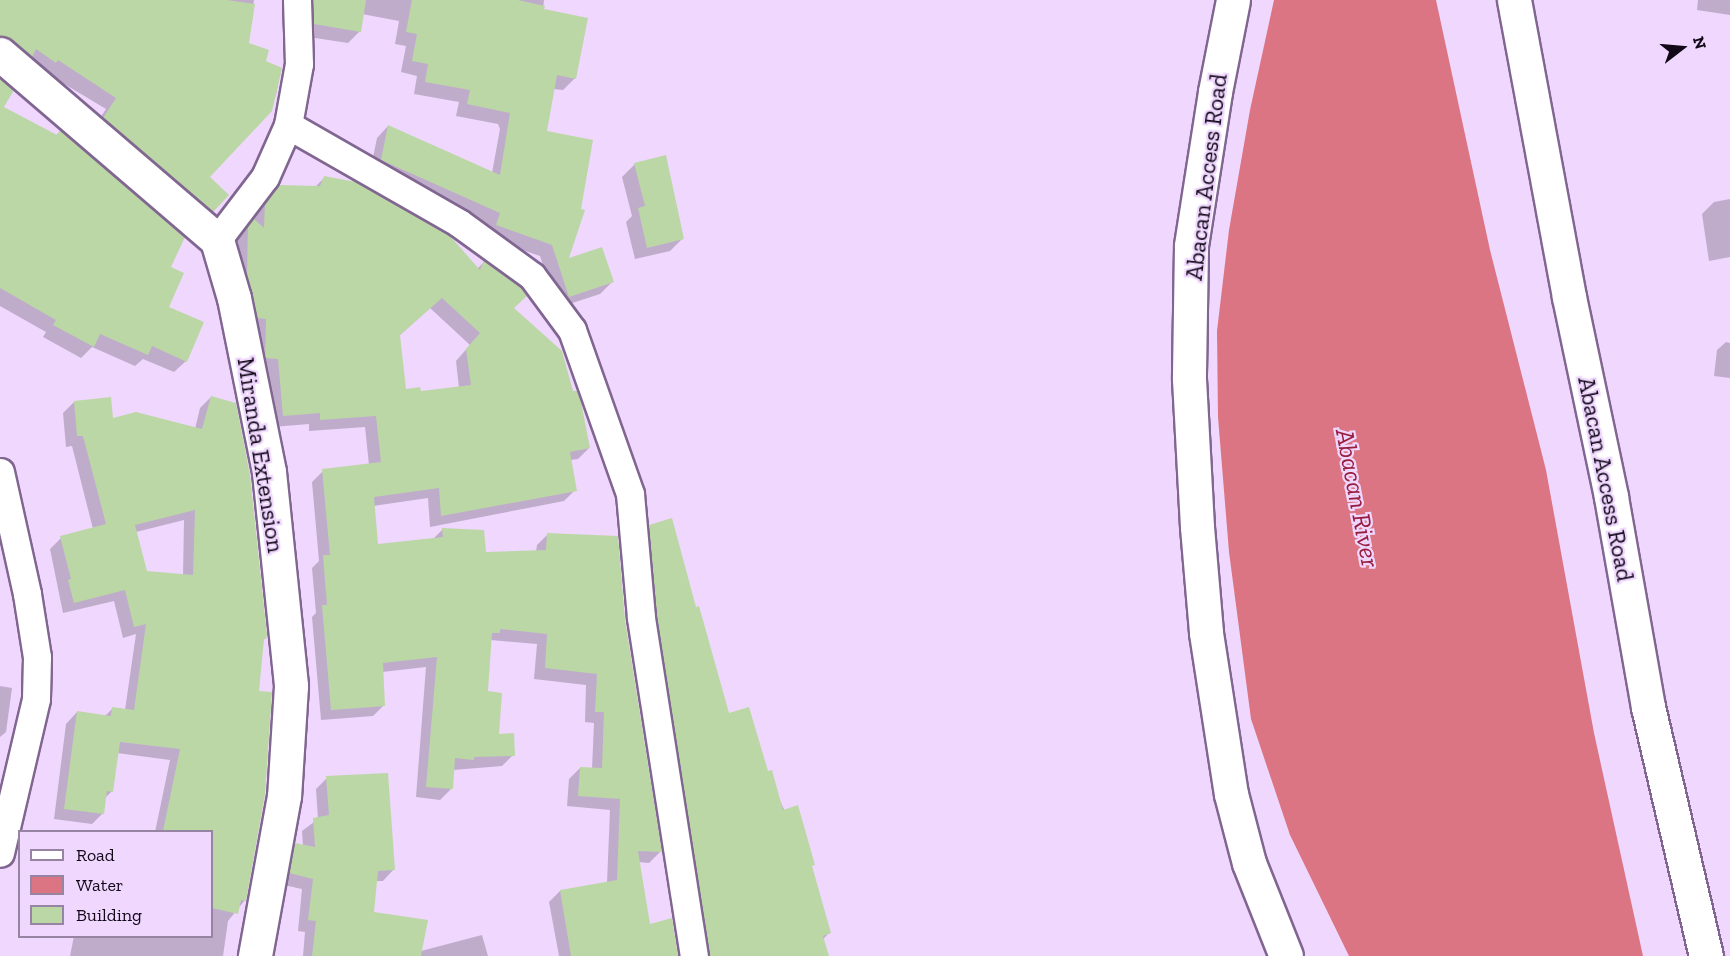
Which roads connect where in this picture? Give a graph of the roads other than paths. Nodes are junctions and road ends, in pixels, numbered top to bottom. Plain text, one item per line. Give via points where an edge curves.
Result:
1 (297, 0) edge
2 (1233, 0) edge
3 (1514, 0) edge
4 (0, 54) edge
5 (288, 126) junction
6 (217, 240) junction
7 (0, 472) edge
8 (0, 853) edge
9 (255, 956) edge
10 (694, 956) edge
11 (1286, 956) edge
12 (1706, 956) edge

1 - 5 street via 299,64
2 - 11 street, Abacan Access Road via 1191,246 1189,379 1194,470 1206,633 1231,794 1249,863
3 - 12 street, Abacan Access Road via 1648,707
4 - 6 street
5 - 6 street via 265,177
5 - 10 street via 459,223 532,276 572,330 630,494 641,618
6 - 9 street, Miranda Extension via 234,298 269,472 291,686 284,796
7 - 8 street via 37,657 36,699

